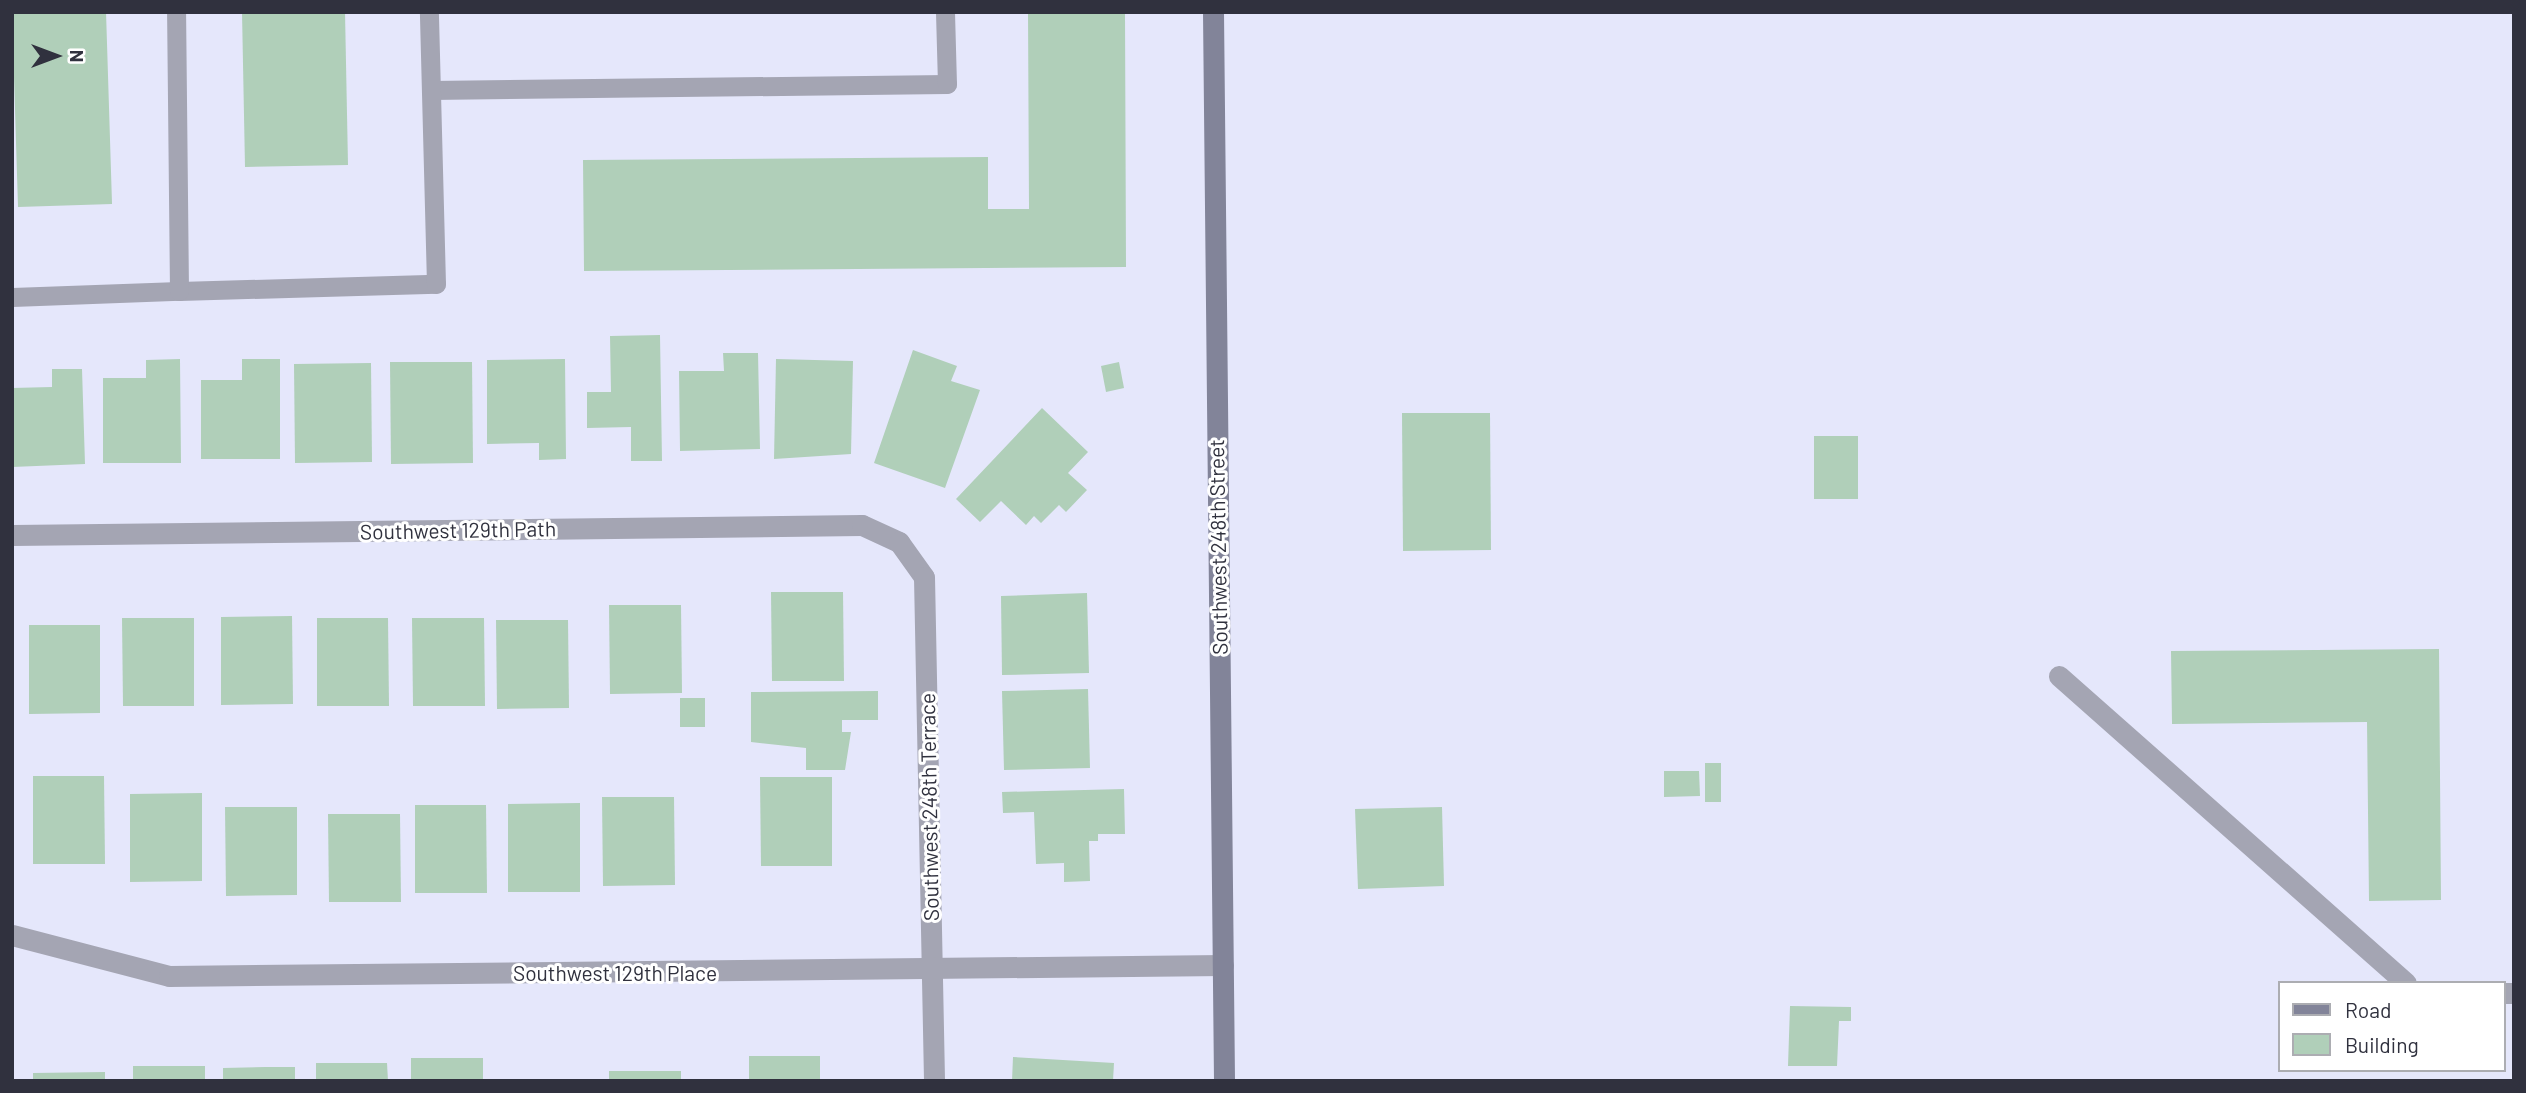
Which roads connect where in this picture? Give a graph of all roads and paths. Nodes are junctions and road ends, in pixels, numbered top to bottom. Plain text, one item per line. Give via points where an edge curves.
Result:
1 (176, 12) edge
2 (429, 12) edge
3 (945, 12) edge
4 (1213, 12) edge
5 (431, 90) junction
6 (179, 291) junction
7 (12, 297) edge
8 (12, 534) edge
9 (899, 542) joint
10 (2059, 676) dead end
11 (12, 936) edge
12 (1223, 965) junction
13 (932, 971) junction
14 (2404, 981) edge
15 (934, 1081) edge
16 (1224, 1081) edge

1 - 6 lane
2 - 5 lane
3 - 5 lane via 947,84
4 - 12 street, Southwest 248th Street
5 - 6 lane via 436,284
6 - 7 lane
8 - 9 street, Southwest 129th Path via 862,525
9 - 13 street, Southwest 248th Terrace via 924,577
10 - 14 street
11 - 13 street, Southwest 129th Place via 169,976
12 - 13 street, Southwest 129th Place
12 - 16 street, Southwest 248th Street
13 - 15 street, Southwest 248th Terrace

